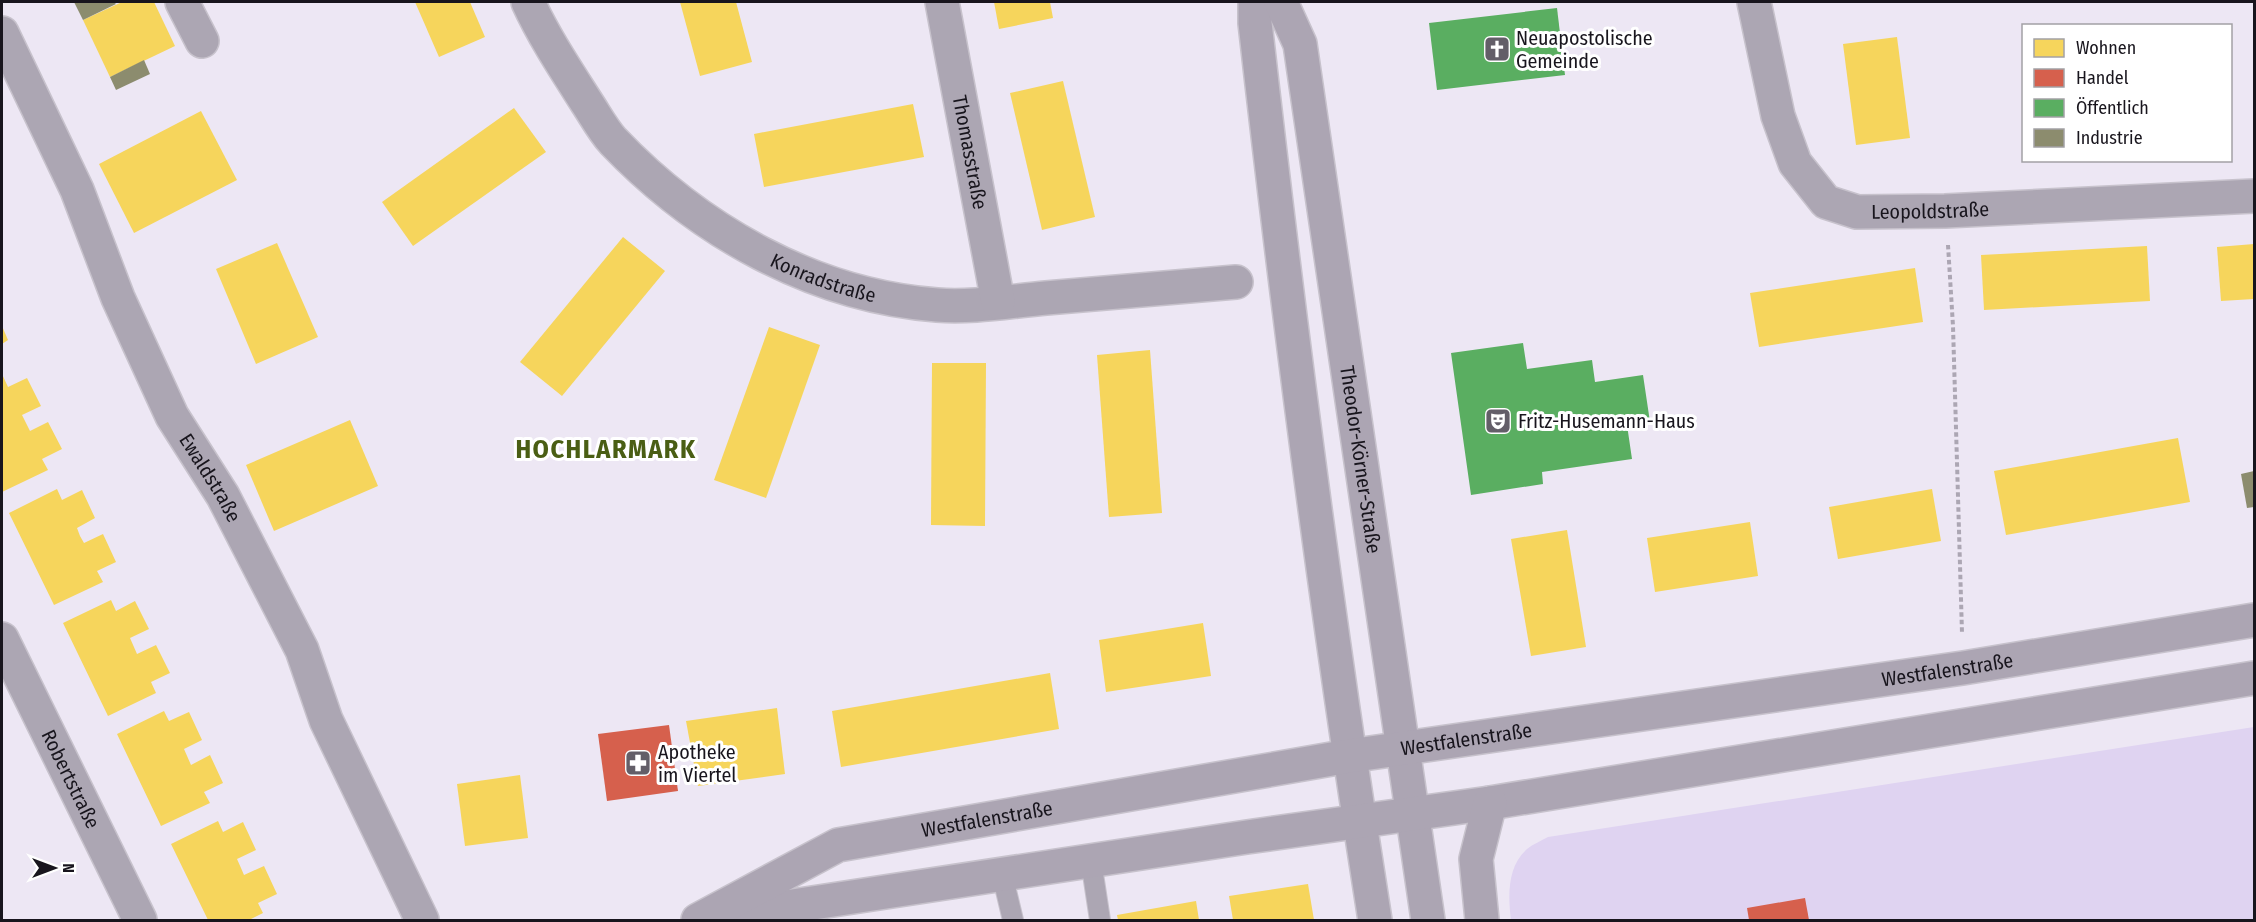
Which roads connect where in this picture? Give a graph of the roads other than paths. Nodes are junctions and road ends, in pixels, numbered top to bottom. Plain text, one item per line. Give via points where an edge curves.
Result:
1 (182, 2) edge
2 (528, 2) edge
3 (942, 2) edge
4 (1256, 2) edge
5 (1281, 2) edge
6 (1754, 2) edge
7 (2, 33) edge
8 (202, 41) dead end
9 (2254, 196) edge
10 (1236, 282) dead end
11 (998, 302) junction
12 (2254, 620) edge
13 (2, 639) edge
14 (2254, 678) edge
15 (1401, 748) junction
16 (1349, 756) junction
17 (1490, 803) junction
18 (1412, 815) junction
19 (1359, 822) junction
20 (1091, 861) junction
21 (1002, 874) junction
22 (140, 921) edge
23 (422, 921) edge
24 (1013, 921) edge
25 (1100, 921) edge
26 (1375, 921) edge
27 (1428, 921) edge
28 (1482, 921) edge

1 - 8 street
2 - 11 street, Konradstraße via 543,34 611,139 717,229 770,258 841,288 939,305
3 - 11 street, Thomasstraße
4 - 16 main road via 1282,255
5 - 15 main road, Theodor-Körner-Straße via 1300,44
6 - 9 street, Leopoldstraße via 1778,116 1795,163 1826,202 1857,212 1946,211
7 - 23 street, Ewaldstraße via 77,190 118,298 172,416 223,496 302,650 326,720
10 - 11 street, Konradstraße
12 - 15 main road, Westfalenstraße via 1964,668
13 - 22 street, Robertstraße
14 - 17 main road, Westfalenstraße
15 - 16 main road, Westfalenstraße
15 - 18 main road, Theodor-Körner-Straße
16 - 19 main road
16 - 21 main road, Westfalenstraße via 838,845 698,921
17 - 18 main road, Westfalenstraße
17 - 28 main road via 1476,859
18 - 19 main road, Westfalenstraße
18 - 27 main road, Theodor-Körner-Straße
19 - 20 main road, Westfalenstraße
19 - 26 main road
20 - 21 main road, Westfalenstraße
20 - 25 lane
21 - 24 lane

